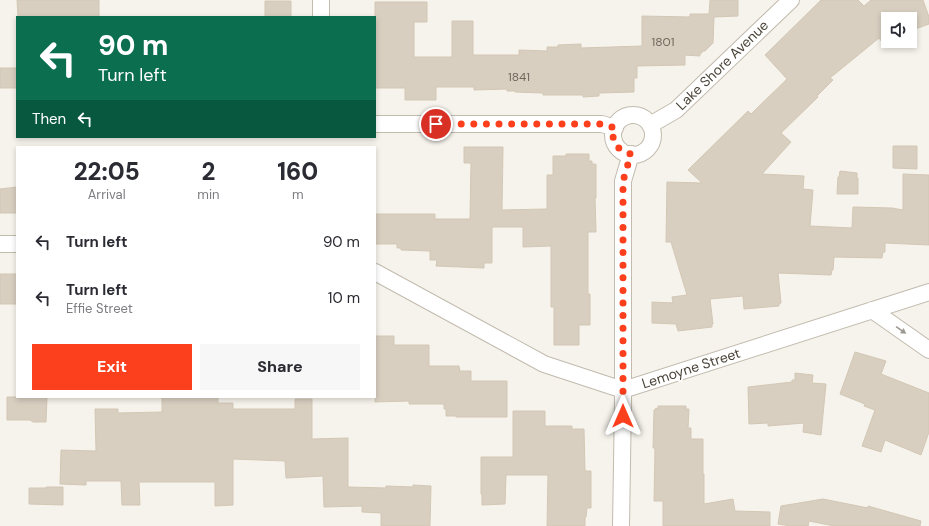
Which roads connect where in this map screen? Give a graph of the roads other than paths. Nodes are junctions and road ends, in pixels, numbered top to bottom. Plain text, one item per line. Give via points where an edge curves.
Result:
1 (321, 0) edge
2 (791, 0) edge
3 (321, 16) edge
4 (376, 124) edge
5 (650, 125) junction
6 (615, 128) junction
7 (631, 154) junction
8 (0, 244) edge
9 (16, 244) edge
10 (376, 273) edge
11 (929, 292) edge
12 (872, 310) junction
13 (929, 350) edge
14 (623, 390) junction
15 (621, 526) edge

1 - 3 street
2 - 5 street, Lake Shore Avenue via 676,110
4 - 6 street via 602,124
5 - 6 street via 640,116 633,115 620,119
5 - 7 street via 652,137 647,148 643,152
6 - 7 street via 615,144 625,153
7 - 14 street via 623,181
8 - 9 street
10 - 14 street, Lemoyne Street via 544,364
11 - 12 street, Lemoyne Street
12 -> 13 street
12 - 14 street, Lemoyne Street
14 - 15 street

